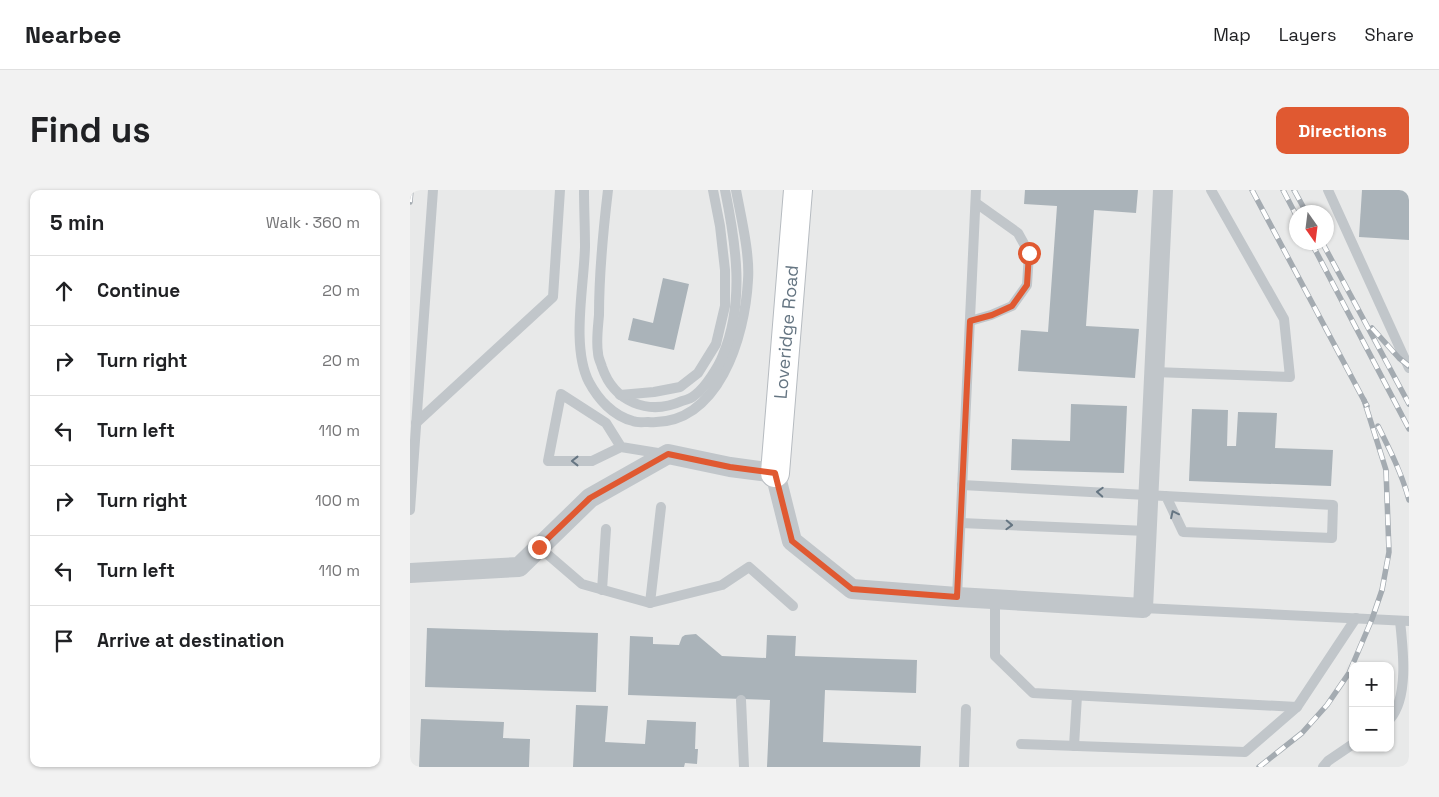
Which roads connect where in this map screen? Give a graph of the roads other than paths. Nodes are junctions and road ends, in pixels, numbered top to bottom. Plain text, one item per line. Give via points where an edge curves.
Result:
1 (433, 190) edge
2 (560, 190) edge
3 (584, 190) edge
4 (608, 190) edge
5 (713, 190) edge
6 (725, 190) edge
7 (736, 190) edge
8 (798, 190) edge
9 (976, 190) edge
10 (1163, 190) edge
11 (1211, 190) edge
12 (1328, 190) edge
13 (976, 203) junction
14 (970, 321) junction
15 (1409, 368) edge
16 (1154, 372) junction
17 (619, 395) junction
18 (416, 423) junction
19 (621, 448) junction
20 (668, 454) junction
21 (775, 473) junction
22 (962, 484) junction
23 (1157, 495) junction
24 (660, 506) dead end
25 (410, 510) edge
26 (960, 523) junction
27 (606, 529) dead end
28 (1146, 531) junction
29 (539, 547) junction
30 (410, 573) edge
31 (602, 590) junction
32 (957, 597) junction
33 (995, 600) junction
34 (650, 603) junction
35 (793, 606) dead end
36 (1143, 608) junction
37 (1356, 618) junction
38 (1405, 621) edge
39 (1077, 696) junction
40 (741, 700) dead end
41 (1297, 707) junction
42 (966, 709) dead end
43 (1394, 713) edge
44 (1021, 744) dead end
45 (1074, 746) junction
46 (1349, 747) edge
47 (744, 767) edge
48 (964, 767) edge
49 (1323, 767) edge

1 - 18 lane
2 - 18 lane via 553,297
3 - 7 lane via 585,247 579,348 589,382 608,409 632,421 656,423 682,416 704,402 735,352 744,318 748,278
4 - 17 lane via 600,268 598,354 606,378
5 - 17 lane via 725,270 725,306 716,344 698,373 680,387
6 - 17 lane via 736,263 736,301 723,356 695,396 674,405 656,408 634,404
8 - 21 street, Loveridge Road
9 - 13 lane
10 - 16 street
11 - 16 lane via 1284,319 1290,377
12 - 15 lane
13 - 14 lane
13 - 14 lane via 1018,234 1029,253 1027,285 1012,306
14 - 22 lane
16 - 23 street
18 - 25 lane
19 -> 19 lane via 592,461 548,461 561,394 606,423
19 - 20 lane
20 - 21 street
20 - 29 street via 590,498
21 - 32 street via 792,541 852,589
23 -> 22 lane
22 - 26 lane
23 -> 23 lane via 1334,505 1332,538 1183,532
23 - 28 street
24 - 34 lane
26 -> 28 lane
26 - 32 lane
27 - 31 lane
28 - 36 street
29 - 30 street via 519,567
29 - 31 lane via 582,584
31 - 34 lane
32 - 33 street
33 - 36 street
33 - 39 lane via 995,656 1033,693
34 - 35 lane via 722,585 749,567
36 - 37 lane
37 - 38 lane
37 - 41 lane
38 - 43 lane via 1401,702
39 - 41 lane
39 - 45 lane
40 - 47 lane
41 - 45 lane via 1245,752
42 - 48 lane
44 - 45 lane
46 - 49 lane

